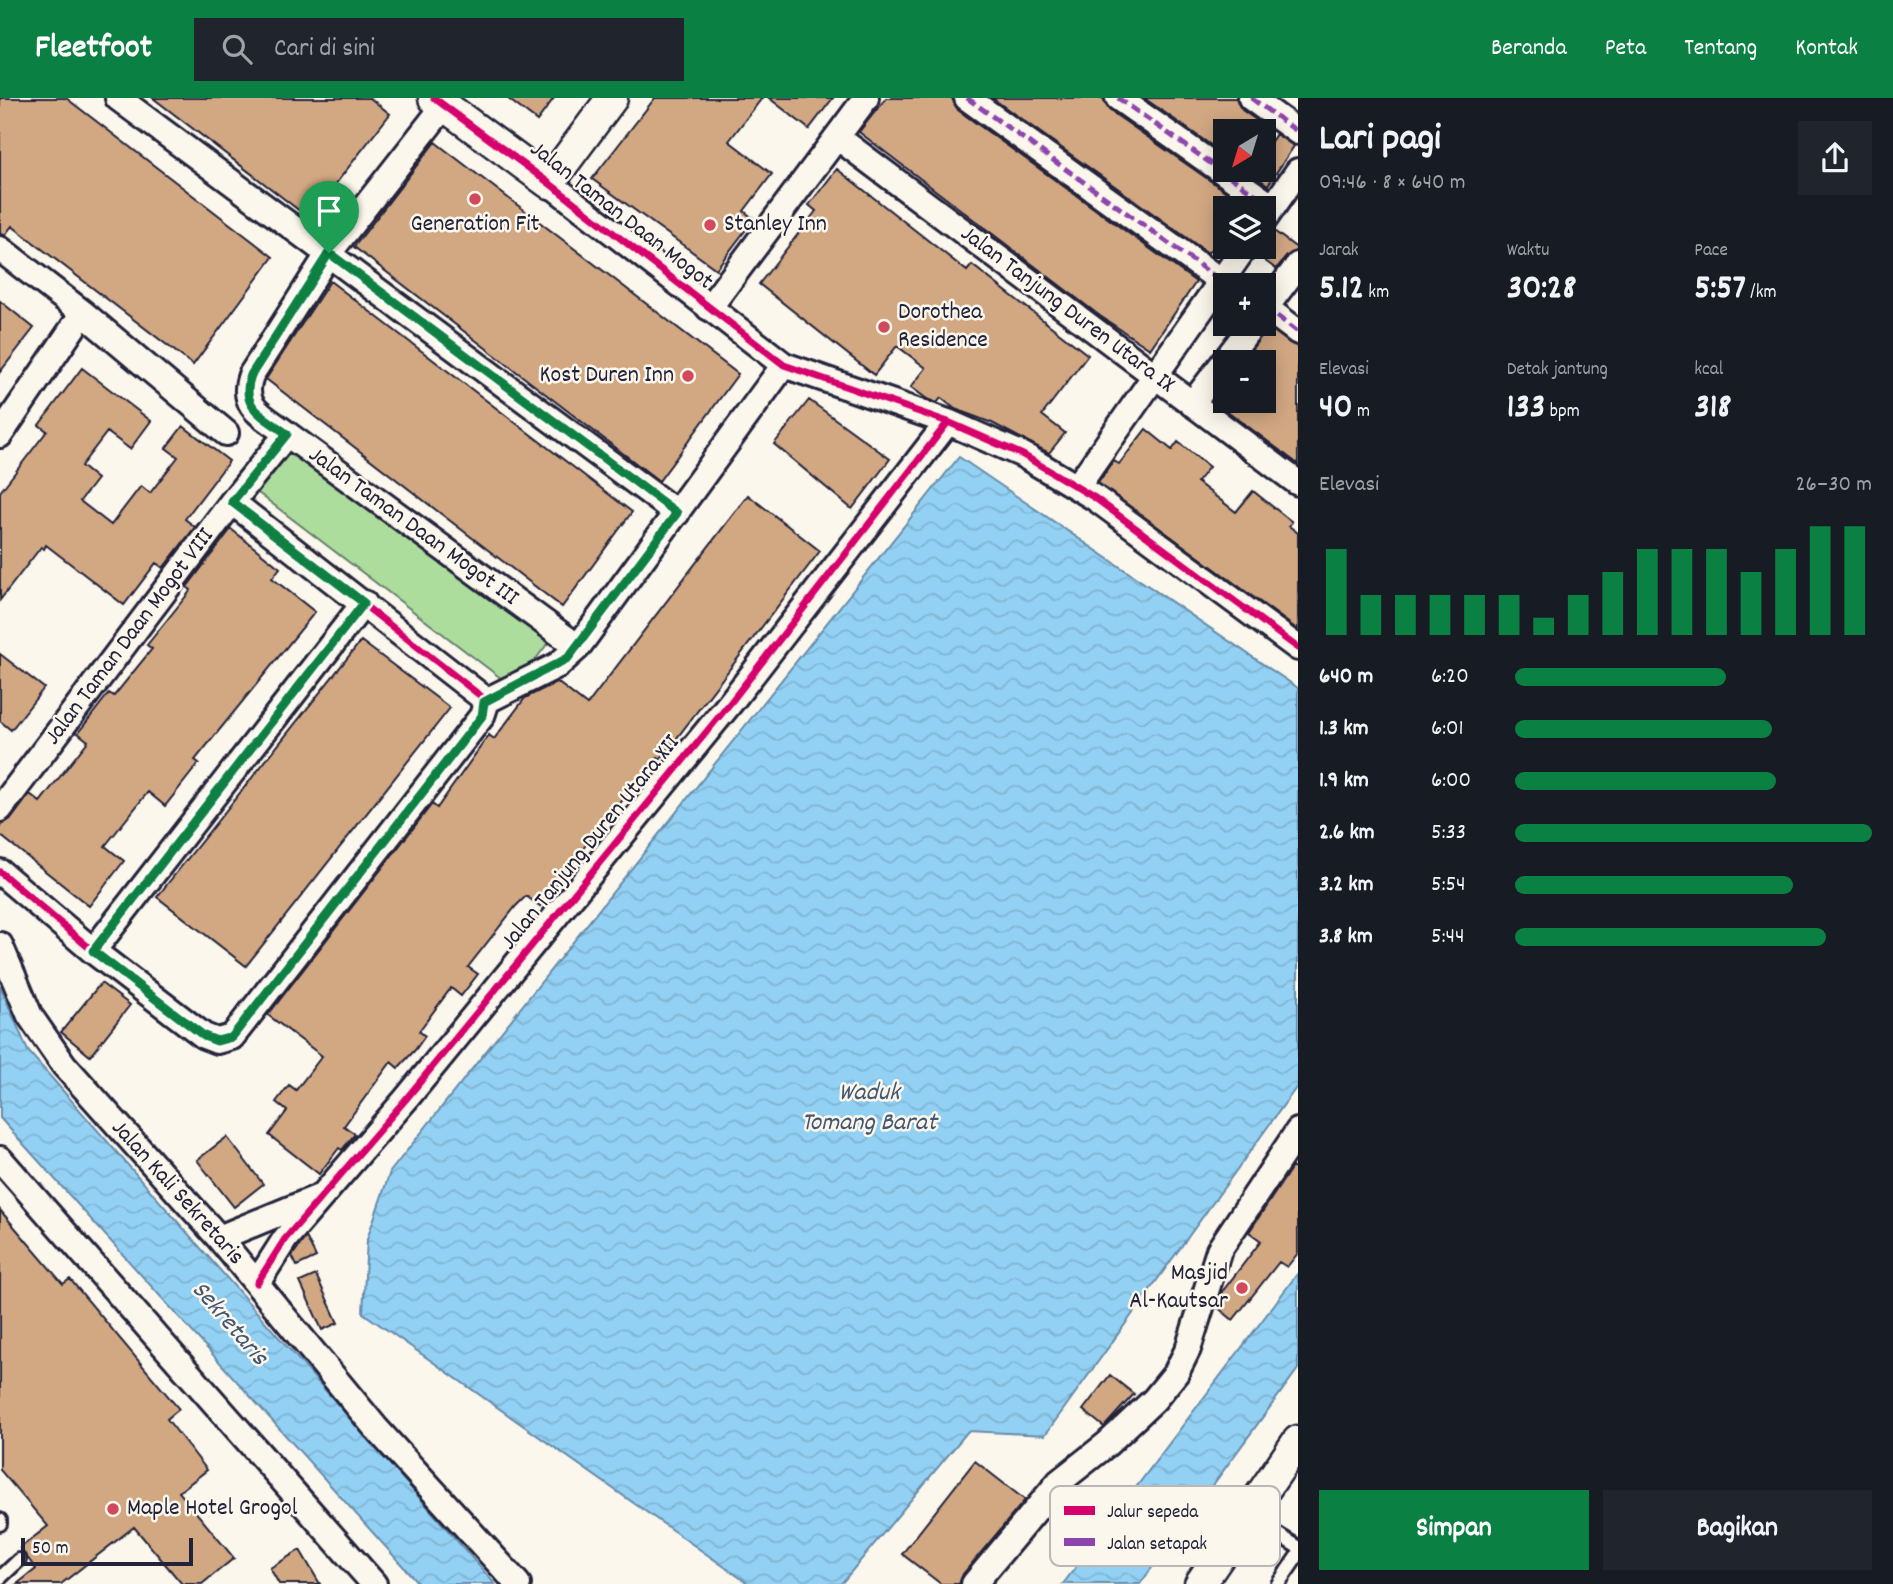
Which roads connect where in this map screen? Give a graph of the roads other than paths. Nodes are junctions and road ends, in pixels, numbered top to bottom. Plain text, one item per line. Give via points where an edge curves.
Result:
1 (118, 98) edge
2 (612, 98) edge
3 (866, 98) edge
4 (967, 98) edge
5 (1118, 98) edge
6 (1251, 98) edge
7 (439, 102) edge
8 (1298, 132) edge
9 (837, 137) junction
10 (1298, 171) edge
11 (549, 183) junction
12 (1245, 196) edge
13 (1276, 203) edge
14 (0, 249) edge
15 (329, 253) junction
16 (1298, 265) edge
17 (1213, 275) edge
18 (1213, 293) edge
19 (1276, 294) edge
20 (709, 308) junction
21 (83, 313) junction
22 (1276, 321) edge
23 (1298, 332) edge
24 (1244, 336) edge
25 (784, 365) junction
26 (1155, 376) junction
27 (1192, 404) junction
28 (948, 422) junction
29 (226, 433) dead end
30 (287, 434) junction
31 (0, 435) edge
32 (1298, 484) edge
33 (1077, 487) junction
34 (232, 502) junction
35 (677, 513) junction
36 (364, 603) junction
37 (578, 647) junction
38 (1298, 648) edge
39 (484, 705) junction
40 (0, 809) edge
41 (0, 872) edge
42 (0, 945) edge
43 (93, 951) junction
44 (1298, 1131) edge
45 (0, 1159) edge
46 (319, 1196) junction
47 (219, 1238) junction
48 (257, 1283) junction
49 (1298, 1441) edge
50 (1056, 1486) edge
51 (1267, 1486) edge
52 (1050, 1493) edge
53 (1280, 1536) edge
54 (1298, 1547) edge
55 (1298, 1555) edge
56 (19, 1560) dead end
57 (1212, 1566) edge
58 (0, 1578) edge
59 (374, 1584) edge
60 (518, 1584) edge
61 (974, 1584) edge
62 (1200, 1584) edge
63 (1278, 1584) edge

1 - 15 street
2 - 11 street
3 - 9 street
4 - 17 street
5 - 12 street
6 - 8 street
7 - 11 street, Jalan Taman Daan Mogot
7 - 15 street
9 - 20 street
9 - 26 street, Jalan Tanjung Duren Utara IX
10 - 13 street
11 - 20 street, Jalan Taman Daan Mogot
14 - 21 street
15 - 30 street, Jalan Taman Daan Mogot III via 246,390 250,404
15 - 35 street
16 - 19 street
18 - 26 street
20 - 25 street, Jalan Taman Daan Mogot
21 - 29 street
21 - 31 street
22 - 23 street
24 - 27 street
25 - 28 street, Jalan Taman Daan Mogot
25 - 35 street
26 - 27 street, Jalan Tanjung Duren Utara IX
26 - 33 street
27 - 32 street, Jalan Tanjung Duren Utara IX
28 - 33 street, Jalan Taman Daan Mogot via 1023,454
28 - 46 street, Jalan Tanjung Duren Utara XII via 730,702 406,1099
30 - 34 street, Jalan Taman Daan Mogot VIII
30 - 37 street, Jalan Taman Daan Mogot III
33 - 38 street, Jalan Taman Daan Mogot
34 - 36 street
34 - 40 street, Jalan Taman Daan Mogot VIII
35 - 37 street
36 - 39 street via 482,697
36 - 43 street
37 - 39 street via 558,665
39 - 43 street via 482,716 232,1037 217,1041 204,1036
41 - 43 street
42 - 47 street, Jalan Kali Sekretaris via 17,991 49,1046
44 - 50 street via 1219,1250 1176,1373 1154,1400
45 - 59 street
46 - 47 street, Jalan Tanjung Duren Utara XII
46 - 48 street, Jalan Tanjung Duren Utara XII
47 - 48 street, Jalan Kali Sekretaris
48 - 60 street, Jalan Kali Sekretaris via 375,1427
49 - 51 street
52 - 61 street
53 - 54 lane
55 - 63 lane
56 - 58 lane
57 - 62 street

